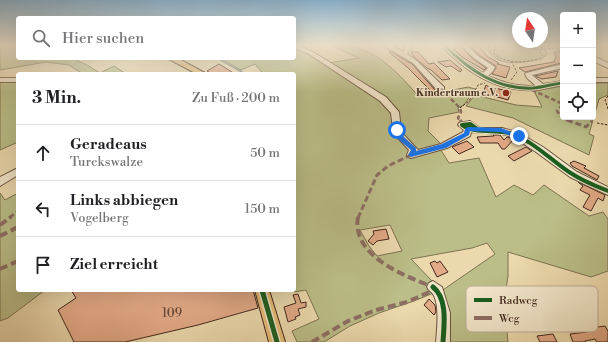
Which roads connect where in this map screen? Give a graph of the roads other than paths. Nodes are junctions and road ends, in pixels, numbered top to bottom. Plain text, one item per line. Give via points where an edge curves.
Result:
1 (177, 61) edge
2 (323, 61) edge
3 (413, 61) edge
4 (461, 61) edge
5 (482, 61) edge
6 (599, 61) edge
7 (608, 66) edge
8 (560, 67) edge
9 (199, 72) edge
10 (483, 76) junction
11 (0, 80) edge
12 (16, 80) edge
13 (596, 80) edge
14 (608, 80) edge
15 (560, 83) edge
16 (542, 87) junction
17 (441, 89) dead end
18 (16, 172) edge
19 (0, 182) edge
20 (608, 192) edge
21 (433, 287) dead end
22 (263, 292) edge
23 (277, 342) edge
24 (443, 342) edge

1 - 9 main road
2 - 20 street via 390,105 395,112 400,136 414,150 411,155 444,146 467,134 468,129 506,131 530,142 570,172
3 - 17 street
4 - 10 street
5 - 10 street via 492,67
6 - 7 street
8 - 16 street via 528,74
10 - 16 street via 513,86
11 - 12 street
13 - 14 street
15 - 16 street
18 - 19 street
21 - 24 street via 438,292 444,313
22 - 23 main road

